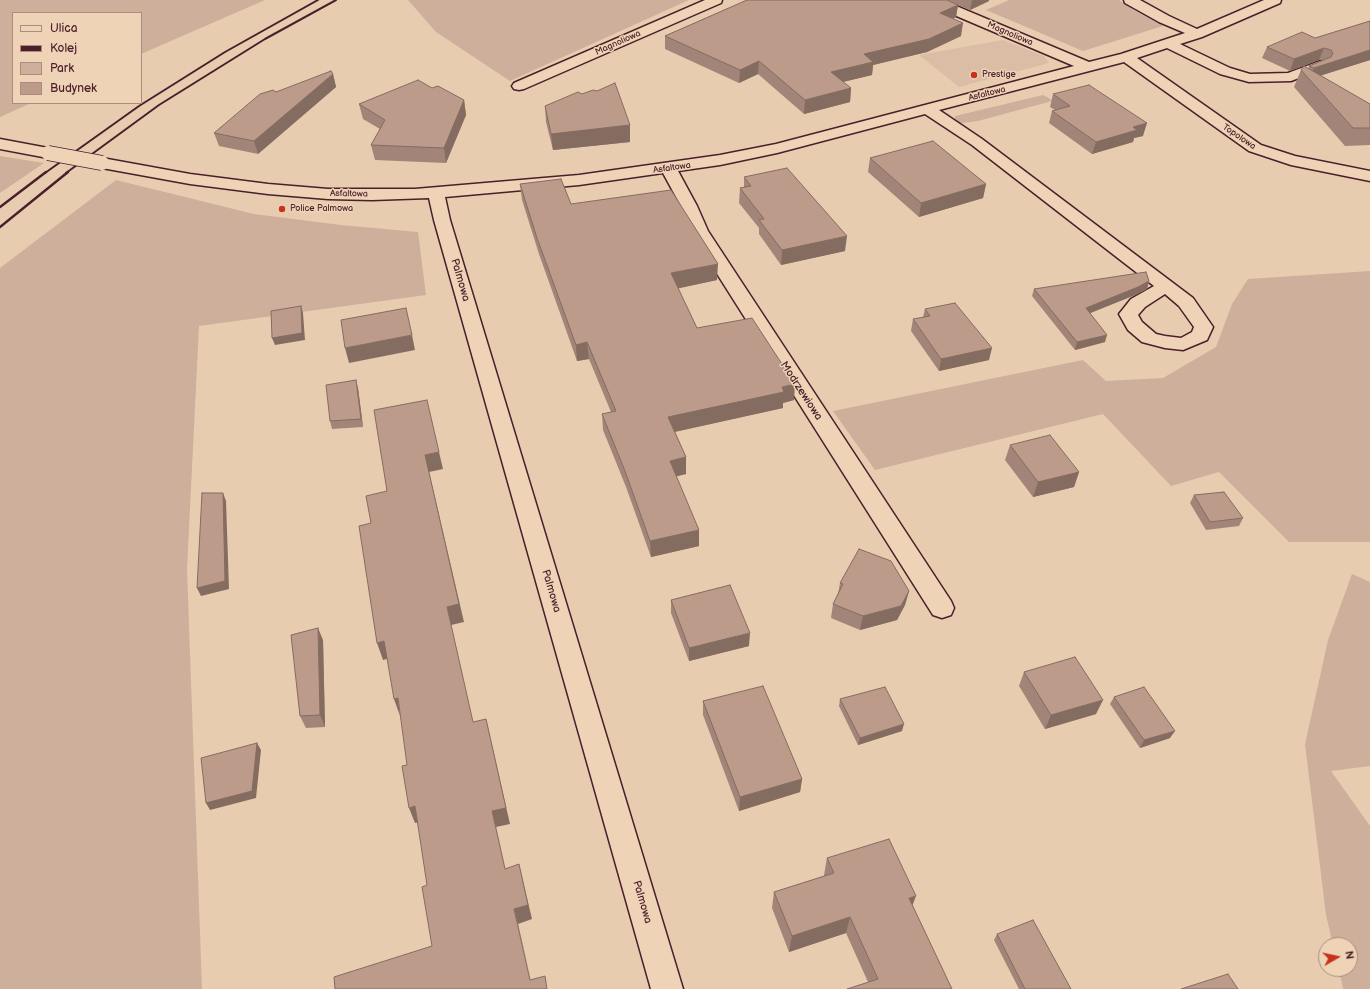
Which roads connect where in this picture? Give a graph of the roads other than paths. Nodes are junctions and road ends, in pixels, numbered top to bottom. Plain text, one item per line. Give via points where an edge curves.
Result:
1 (716, 0) edge
2 (931, 0) edge
3 (1130, 0) edge
4 (1275, 0) edge
5 (1197, 34) junction
6 (1169, 44) junction
7 (1126, 57) junction
8 (1320, 64) edge
9 (1088, 68) junction
10 (519, 86) dead end
11 (927, 109) junction
12 (0, 144) edge
13 (668, 168) junction
14 (1370, 176) edge
15 (438, 192) junction
16 (1166, 286) dead end
17 (942, 608) dead end
18 (668, 989) edge

1 - 10 street, Magnoliowa
2 - 9 street, Magnoliowa
3 - 5 street
4 - 5 street, Asfaltowa
5 - 6 street, Asfaltowa
6 - 7 street, Asfaltowa
6 - 8 street via 1225,71 1249,78 1291,77
7 - 9 street, Asfaltowa
7 - 14 street, Topolowa via 1254,148 1286,158
9 - 11 street, Asfaltowa
11 - 13 street, Asfaltowa via 777,148
11 - 16 street via 977,142
12 - 15 street, Asfaltowa, bridge via 190,179 287,192 372,195
13 - 15 street, Asfaltowa via 579,180
13 - 17 street, Modrzewiowa via 699,231
15 - 18 street, Palmowa via 437,202 442,220

